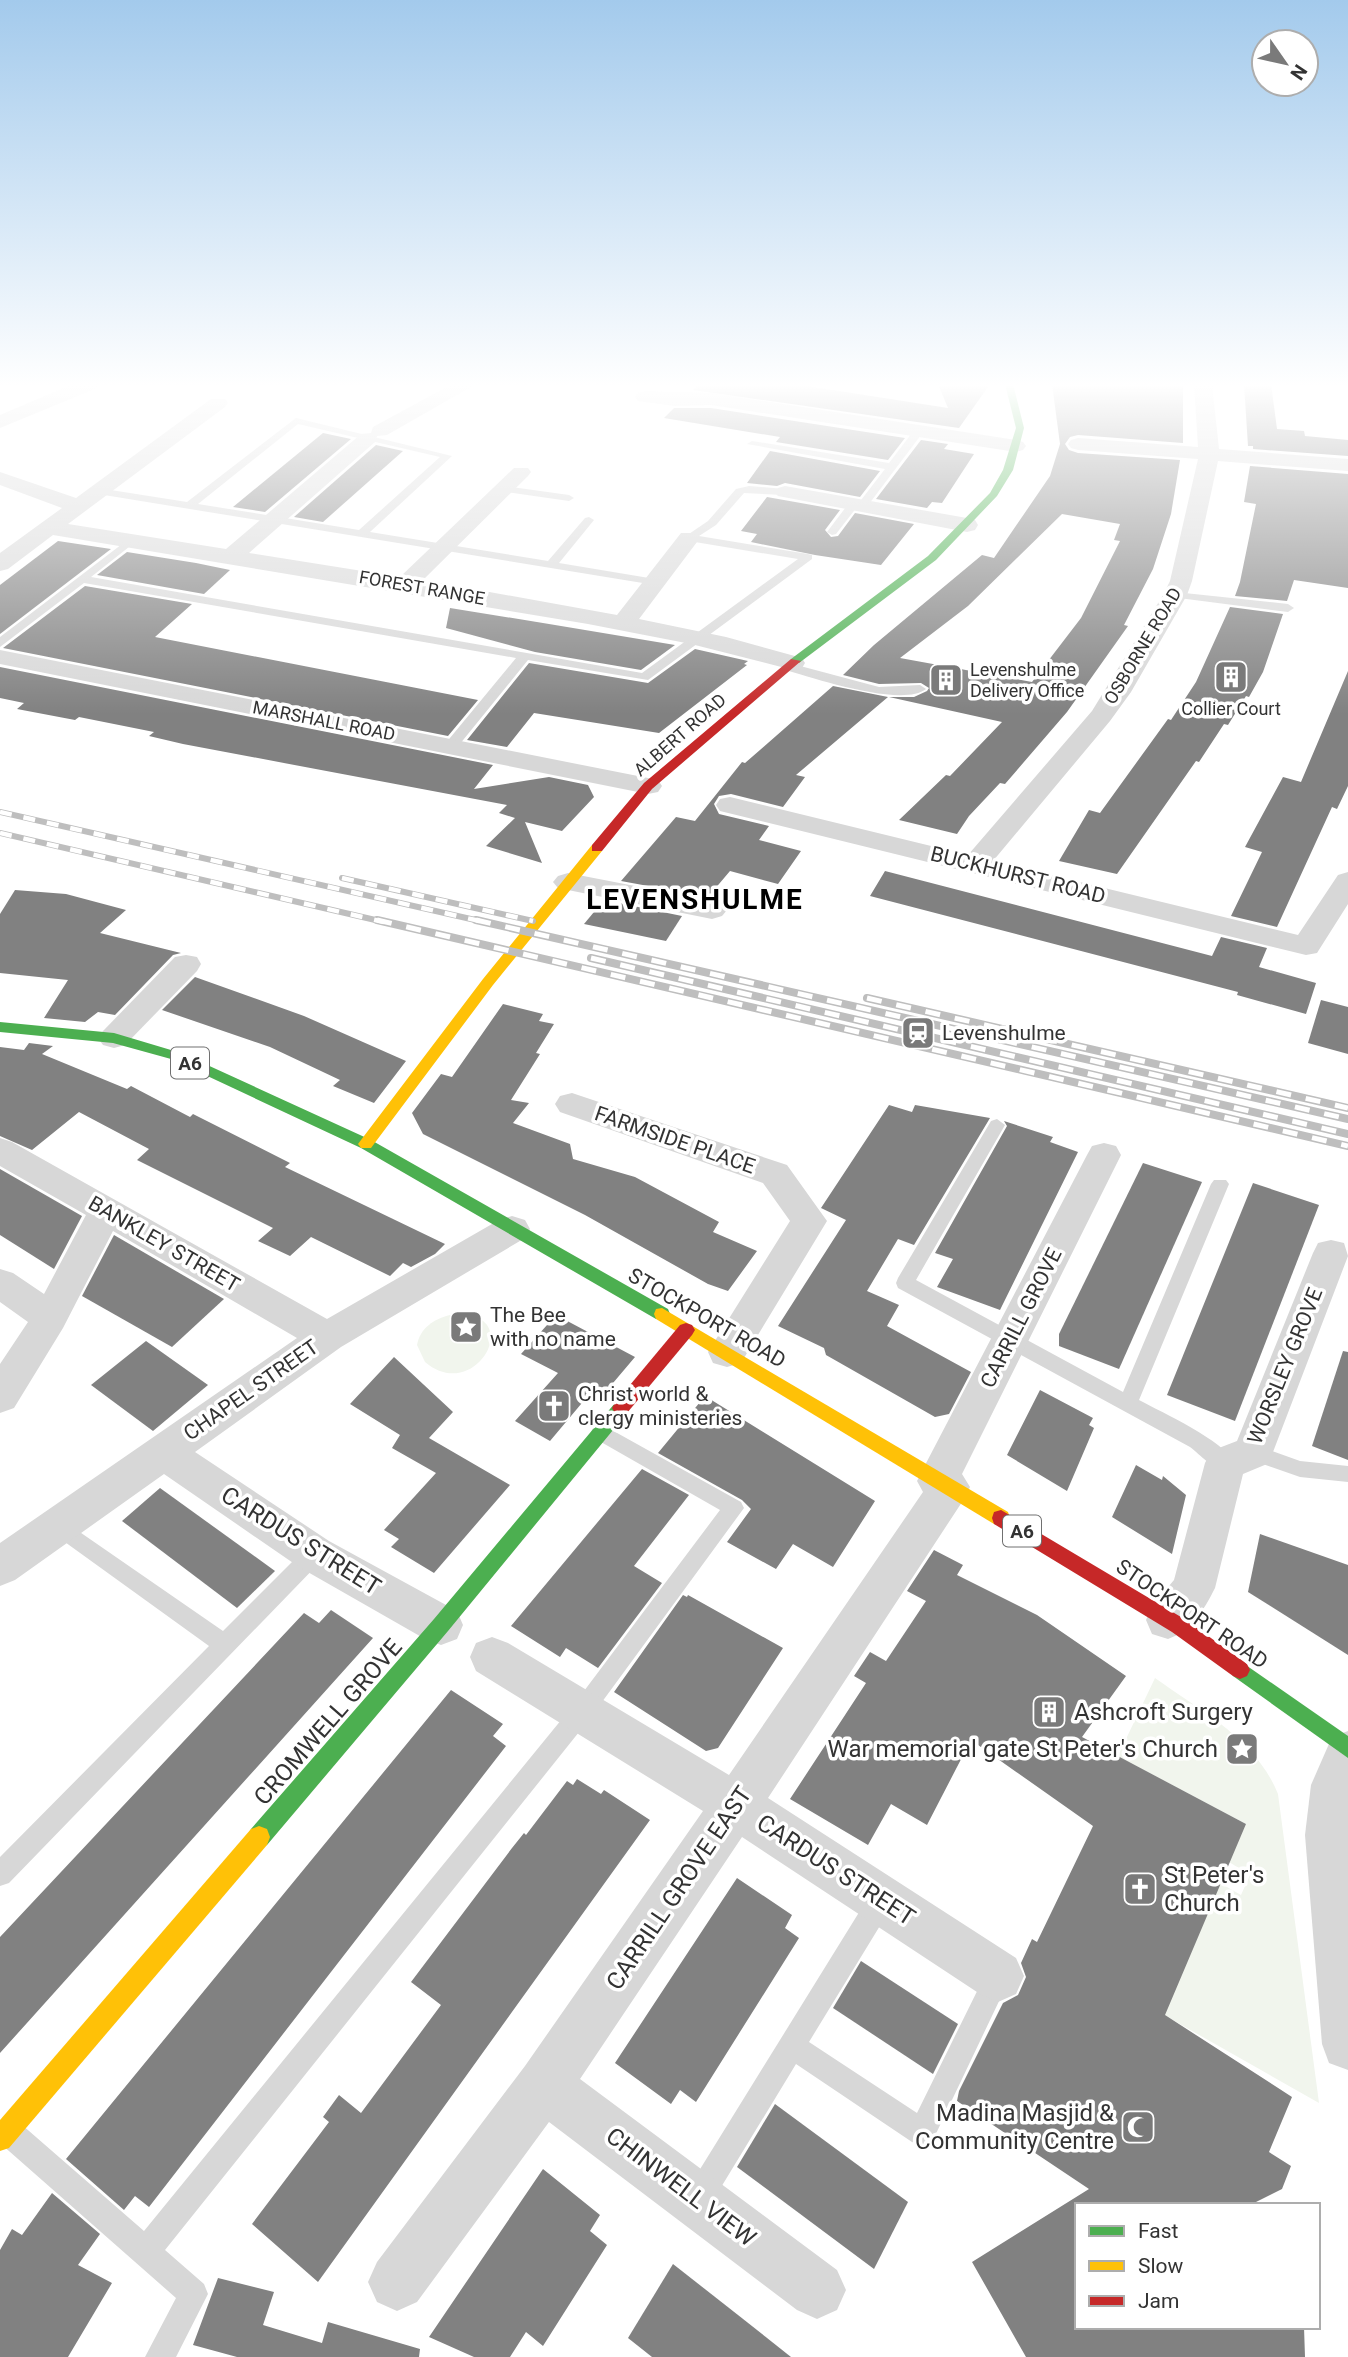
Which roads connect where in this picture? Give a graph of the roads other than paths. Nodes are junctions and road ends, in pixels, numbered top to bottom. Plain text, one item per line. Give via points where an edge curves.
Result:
1 (45, 494) edge
2 (94, 494) edge
3 (116, 494) edge
4 (204, 494) edge
5 (303, 494) edge
6 (406, 494) edge
7 (499, 494) edge
8 (540, 494) edge
9 (737, 494) edge
10 (796, 494) edge
11 (867, 494) edge
12 (992, 494) edge
13 (1199, 494) edge
14 (569, 498) dead end
15 (857, 505) junction
16 (78, 506) junction
17 (189, 506) junction
18 (273, 519) junction
19 (589, 520) dead end
20 (967, 525) junction
21 (49, 528) junction
22 (832, 532) dead end
23 (362, 534) junction
24 (689, 538) junction
25 (130, 541) junction
26 (443, 548) junction
27 (230, 556) junction
28 (0, 564) edge
29 (551, 565) junction
30 (81, 579) junction
31 (655, 582) junction
32 (406, 584) junction
33 (1175, 595) junction
34 (1288, 608) dead end
35 (624, 623) junction
36 (697, 638) junction
37 (0, 643) edge
38 (525, 656) junction
39 (0, 657) edge
40 (791, 665) junction
41 (920, 689) dead end
42 (450, 747) junction
43 (648, 786) junction
44 (730, 805) dead end
45 (975, 864) junction
46 (568, 881) junction
47 (1348, 881) edge
48 (712, 910) dead end
49 (186, 964) dead end
50 (0, 1027) edge
51 (114, 1038) junction
52 (572, 1104) dead end
53 (997, 1125) dead end
54 (366, 1144) junction
55 (0, 1150) edge
56 (1104, 1155) dead end
57 (1220, 1184) dead end
58 (106, 1211) junction
59 (512, 1229) junction
60 (1331, 1253) dead end
61 (0, 1283) edge
62 (50, 1318) junction
63 (686, 1330) junction
64 (327, 1337) junction
65 (1010, 1340) junction
66 (727, 1352) junction
67 (0, 1397) edge
68 (1128, 1404) junction
69 (601, 1432) junction
70 (163, 1452) junction
71 (1239, 1457) junction
72 (1348, 1474) edge
73 (944, 1484) junction
74 (58, 1526) junction
75 (314, 1554) junction
76 (0, 1567) edge
77 (1168, 1619) junction
78 (441, 1625) junction
79 (225, 1646) junction
80 (492, 1657) dead end
81 (583, 1710) junction
82 (1348, 1750) edge
83 (736, 1805) junction
84 (0, 1874) edge
85 (882, 1899) junction
86 (999, 1976) joint
87 (1348, 2044) edge
88 (792, 2046) junction
89 (544, 2085) junction
90 (3, 2135) edge
91 (698, 2200) junction
92 (145, 2252) junction
93 (397, 2281) dead end
94 (817, 2290) dead end
95 (160, 2357) edge

1 - 16 street
2 - 16 street
3 - 17 lane
4 - 17 lane
5 - 18 street
6 - 23 lane
7 - 26 street
8 - 14 lane
9 - 24 lane via 712,523
10 - 15 street
11 - 15 lane
12 - 20 main road, ALBERT ROAD
13 - 33 street, OSBORNE ROAD
15 - 20 street
15 - 22 lane
16 - 21 street
17 - 18 lane
18 - 23 lane
18 - 27 street
19 - 29 lane
20 - 40 main road, ALBERT ROAD via 932,558
21 - 25 street, FOREST RANGE
21 - 28 street
23 - 26 lane
24 - 31 street
24 - 36 lane via 808,557
25 - 27 street, FOREST RANGE
25 - 30 lane
26 - 29 lane
26 - 32 street
27 - 32 street, FOREST RANGE
29 - 31 lane
30 - 37 lane
30 - 38 lane
31 - 35 street
32 - 35 street, FOREST RANGE
33 - 34 lane
33 - 45 street, OSBORNE ROAD via 1101,716
35 - 36 street, FOREST RANGE
36 - 38 lane via 644,677
36 - 40 street, FOREST RANGE via 738,646
38 - 42 lane
39 - 42 street, MARSHALL ROAD
40 - 41 lane via 878,691
40 - 43 main road, ALBERT ROAD
42 - 43 street, MARSHALL ROAD
43 - 46 main road, ALBERT ROAD
44 - 45 street, BUCKHURST ROAD
45 - 47 street, BUCKHURST ROAD via 1306,946
46 - 48 street
46 - 54 main road, ALBERT ROAD
49 - 51 street
50 - 51 main road, STOCKPORT ROAD / A6
51 - 54 main road, STOCKPORT ROAD / A6 via 176,1056
52 - 66 street, FARMSIDE PLACE via 775,1174 804,1212 809,1221
53 - 65 lane via 905,1283
54 - 59 main road, STOCKPORT ROAD / A6
55 - 58 street, BANKLEY STREET
56 - 65 street, CARRILL GROVE
57 - 68 lane
58 - 62 street
58 - 64 street, BANKLEY STREET
59 - 63 main road, STOCKPORT ROAD / A6
59 - 64 street, CHAPEL STREET
60 - 71 street, WORSLEY GROVE
61 - 62 street
62 - 67 street
63 - 66 main road, STOCKPORT ROAD / A6
63 - 69 main road, CROMWELL GROVE
64 - 70 street, CHAPEL STREET
65 - 68 lane
65 - 73 street, CARRILL GROVE
66 - 73 main road, STOCKPORT ROAD / A6
68 - 71 lane via 1197,1441
69 - 78 main road, CROMWELL GROVE
69 - 81 lane via 734,1508
70 - 74 street, CHAPEL STREET
70 - 75 street, CARDUS STREET
71 - 72 lane
71 - 77 street, WORSLEY GROVE via 1193,1588
73 - 77 main road, STOCKPORT ROAD / A6
73 - 83 street, CARRILL GROVE EAST
74 - 76 street, CHAPEL STREET
74 - 79 lane
75 - 78 street, CARDUS STREET
75 - 79 lane
77 - 82 main road, STOCKPORT ROAD / A6
78 - 90 main road, CROMWELL GROVE
79 - 84 lane
80 - 81 street, CARDUS STREET
81 - 83 street, CARDUS STREET
81 - 92 lane
82 - 87 street via 1335,1785 1329,1835
83 - 85 street, CARDUS STREET
83 - 89 street, CARRILL GROVE EAST
85 - 86 street, CARDUS STREET
85 - 88 lane
86 - 88 lane via 922,2132
88 - 91 lane
89 - 91 street, CHINWELL VIEW
89 - 93 street, CARRILL GROVE EAST
90 - 92 lane
91 - 94 street, CHINWELL VIEW
92 - 95 lane via 194,2294

